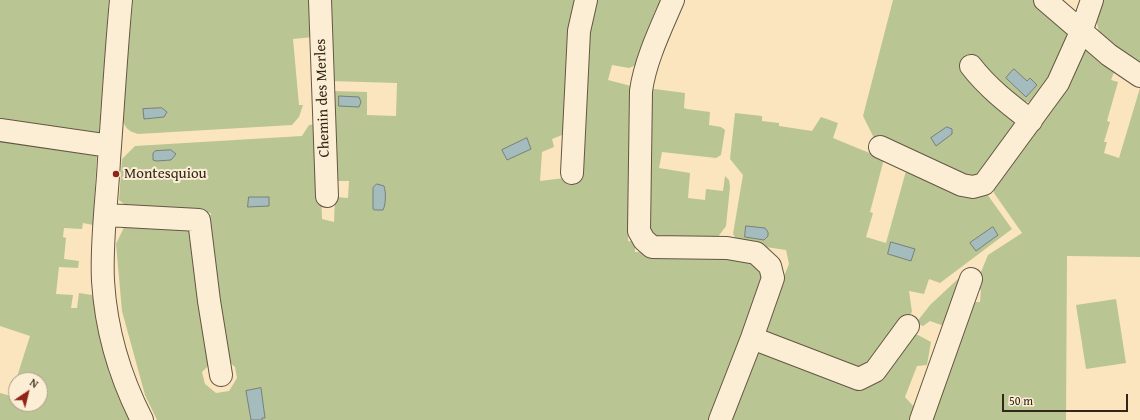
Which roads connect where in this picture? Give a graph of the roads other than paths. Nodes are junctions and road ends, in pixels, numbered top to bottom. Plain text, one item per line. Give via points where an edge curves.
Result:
1 (121, 0) edge
2 (320, 0) edge
3 (586, 0) edge
4 (674, 0) edge
5 (1045, 0) edge
6 (1092, 0) edge
7 (1081, 32) junction
8 (971, 66) dead end
9 (1140, 76) edge
10 (1031, 121) junction
11 (0, 130) edge
12 (110, 146) junction
13 (880, 147) dead end
14 (572, 173) dead end
15 (327, 196) dead end
16 (106, 214) junction
17 (971, 279) dead end
18 (908, 326) dead end
19 (752, 338) junction
20 (221, 375) dead end
21 (142, 420) edge
22 (720, 420) edge
23 (921, 420) edge

1 - 12 street
2 - 15 street, Chemin des Merles
3 - 14 street via 580,31
4 - 19 street via 651,55 642,86 639,231 644,240 652,246 727,248 756,252 766,260 773,278
5 - 7 street
6 - 7 street
7 - 9 street
7 - 10 street via 1058,82
8 - 10 street via 994,91
10 - 13 street via 984,184 973,187 962,185
11 - 12 street
12 - 16 street
16 - 20 street via 199,220
16 - 21 street via 103,275 107,314 116,356
17 - 23 street
18 - 19 street via 875,371 859,380
19 - 22 street

